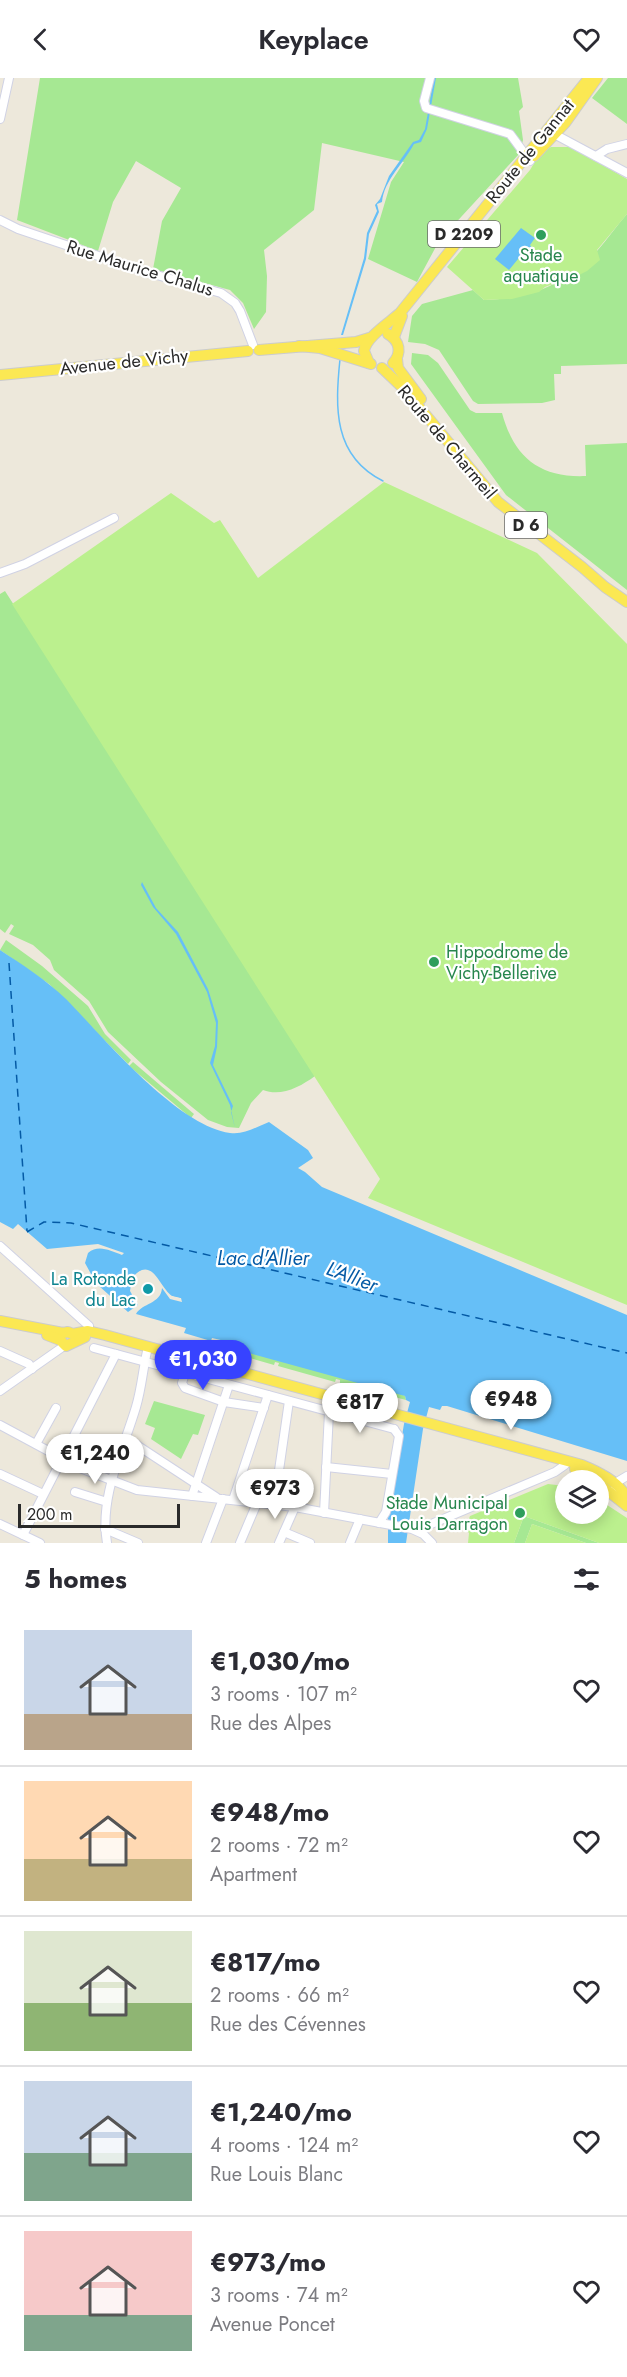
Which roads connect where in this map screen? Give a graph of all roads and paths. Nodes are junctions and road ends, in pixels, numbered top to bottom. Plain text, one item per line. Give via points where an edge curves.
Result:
1 (9, 78) edge
2 (430, 78) edge
3 (591, 78) edge
4 (597, 78) edge
5 (0, 119) edge
6 (555, 130) junction
7 (627, 144) edge
8 (596, 156) junction
9 (527, 159) junction
10 (627, 173) edge
11 (0, 220) edge
12 (372, 336) junction
13 (394, 338) junction
14 (299, 346) junction
15 (253, 349) junction
16 (397, 359) junction
17 (369, 363) junction
18 (382, 368) junction
19 (0, 375) edge
20 (114, 518) dead end
21 (0, 573) edge
22 (627, 596) edge
23 (627, 602) edge
24 (0, 1246) edge
25 (0, 1321) edge
26 (0, 1326) edge
27 (88, 1331) junction
28 (67, 1339) junction
29 (94, 1348) dead end
30 (0, 1351) edge
31 (147, 1353) junction
32 (116, 1354) junction
33 (32, 1369) junction
34 (185, 1372) junction
35 (229, 1385) junction
36 (0, 1391) edge
37 (268, 1395) junction
38 (289, 1401) junction
39 (224, 1402) junction
40 (56, 1408) dead end
41 (264, 1408) junction
42 (329, 1412) junction
43 (399, 1422) junction
44 (0, 1425) edge
45 (432, 1426) junction
46 (126, 1438) junction
47 (36, 1444) junction
48 (62, 1459) junction
49 (565, 1466) junction
50 (326, 1467) junction
51 (576, 1470) edge
52 (0, 1474) edge
53 (392, 1474) junction
54 (627, 1476) edge
55 (112, 1481) junction
56 (196, 1485) junction
57 (609, 1486) edge
58 (616, 1489) junction
59 (75, 1492) dead end
60 (43, 1494) junction
61 (192, 1496) junction
62 (627, 1497) edge
63 (221, 1499) junction
64 (233, 1500) junction
65 (107, 1502) junction
66 (257, 1503) junction
67 (274, 1505) junction
68 (627, 1506) edge
69 (295, 1507) junction
70 (324, 1513) junction
71 (360, 1519) junction
72 (379, 1523) junction
73 (0, 1524) edge
74 (105, 1529) junction
75 (414, 1530) junction
76 (284, 1532) junction
77 (23, 1535) junction
78 (40, 1543) edge
79 (107, 1543) edge
80 (138, 1543) edge
81 (206, 1543) edge
82 (240, 1543) edge
83 (279, 1543) edge
84 (310, 1543) edge
85 (350, 1543) edge
86 (432, 1543) edge

1 - 5 street
2 - 9 street via 424,101 429,109 510,134
3 - 6 main road, Route de Gannat / D 2209
4 - 6 main road, Route de Gannat / D 2209
6 - 8 street
6 - 9 main road, Route de Gannat / D 2209
7 - 8 street
8 - 10 street
9 - 12 main road, Route de Gannat / D 2209 via 400,312
9 - 13 main road, Route de Gannat / D 2209 via 403,315
11 - 15 street, Rue Maurice Chalus via 146,273 221,293 240,311
12 - 13 main road via 386,333
12 - 14 main road, Avenue de Vichy via 356,342
12 - 17 main road via 364,351
13 - 16 main road
14 - 15 main road, Avenue de Vichy
14 - 17 main road, Avenue de Vichy via 320,348
15 - 19 main road, Avenue de Vichy
16 - 18 main road
16 - 22 main road, Route de Charmeil / D 6 via 398,368 502,498
17 - 18 main road
18 - 23 main road, Route de Charmeil / D 6 via 498,502
20 - 21 street
24 - 27 street
25 - 28 main road
26 - 28 main road
27 - 28 main road
27 - 31 main road
28 - 33 street
29 - 32 street
30 - 33 street
31 - 32 street
31 - 34 street
31 - 43 main road
31 - 46 street
32 - 48 street
33 - 36 street
34 - 35 street
34 - 39 street via 185,1388
35 - 37 street
35 - 39 street
37 - 38 street
37 - 41 street
38 - 42 street
38 - 67 street
39 - 41 street
39 - 56 street
40 - 47 street
41 - 64 street
42 - 43 street
42 - 50 street
43 - 45 main road
43 - 53 street
44 - 47 street
45 - 49 main road
45 - 58 main road via 582,1465
46 - 55 street
46 - 56 street
47 - 48 street
48 - 55 street
48 - 60 street
49 - 51 main road
49 - 75 street
50 - 53 street
50 - 70 street
52 - 60 street
53 - 72 street via 386,1512
54 - 58 street
55 - 61 street via 137,1490
55 - 65 street
56 - 61 street
56 - 63 street
57 - 58 main road
58 - 62 main road
58 - 68 main road
59 - 65 street
60 - 77 street
61 - 63 street
63 - 64 street
63 - 81 street
64 - 66 street
65 - 74 street
66 - 67 street
66 - 82 street
67 - 69 street
69 - 70 street
69 - 76 street
70 - 71 street
71 - 72 street
71 - 85 street
72 - 75 street
73 - 77 street
74 - 79 street
74 - 80 street
75 - 86 street
76 - 83 street
76 - 84 street
77 - 78 street

